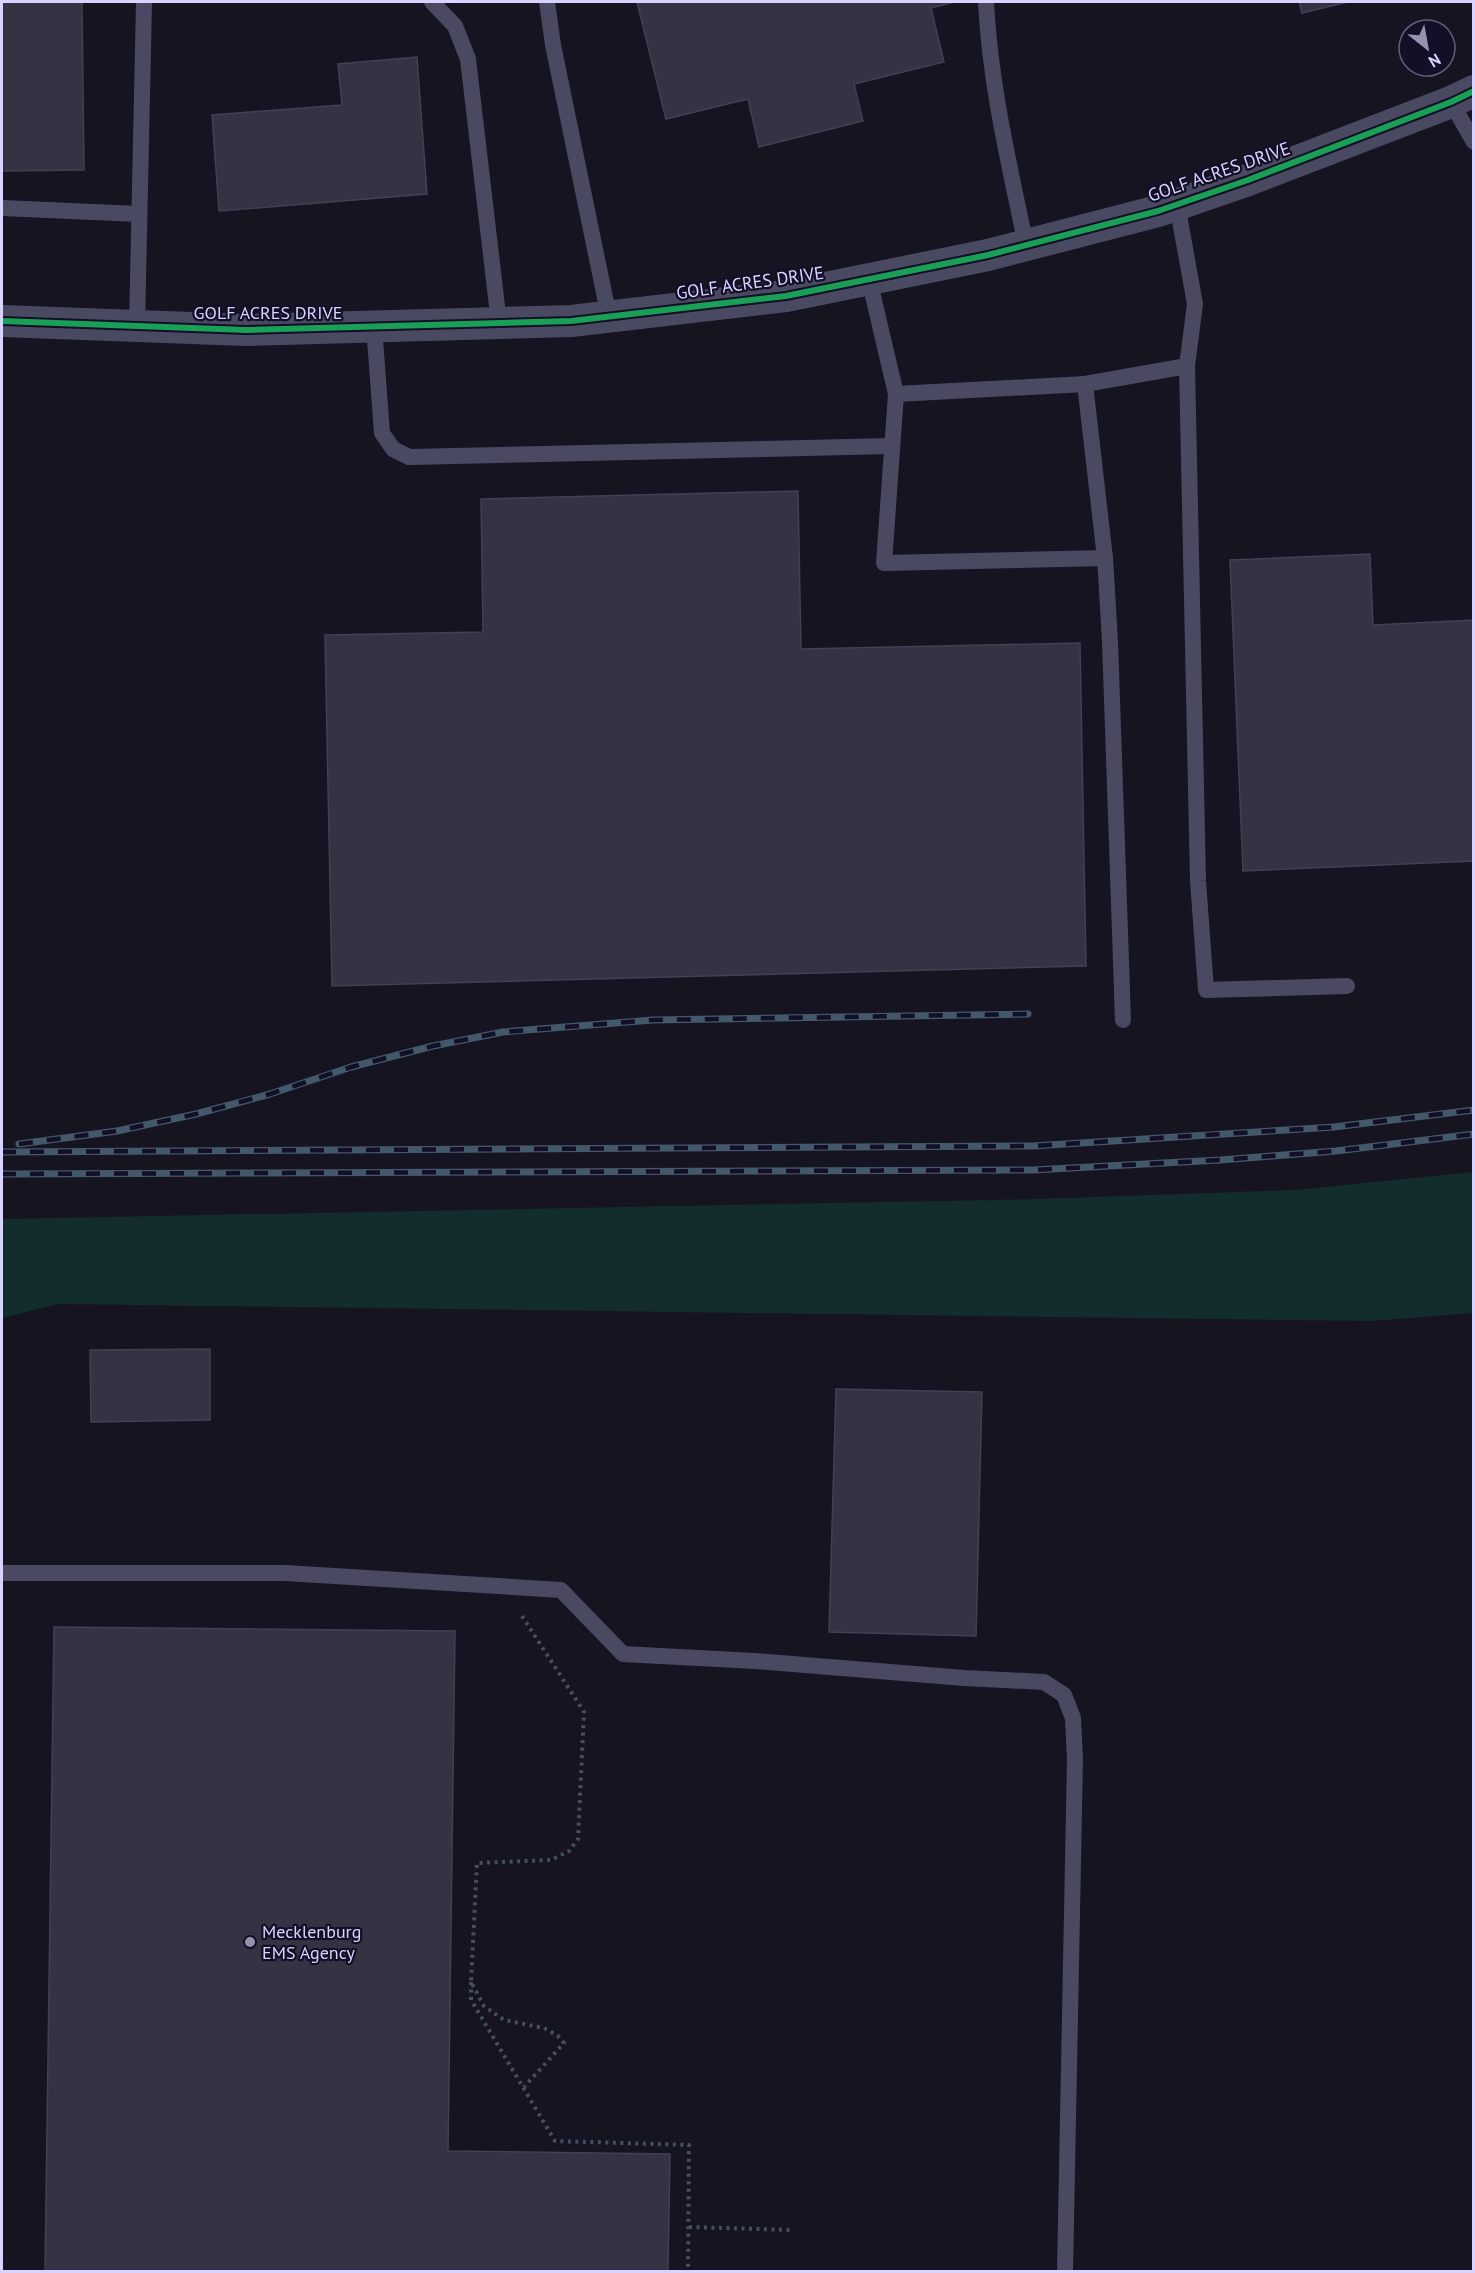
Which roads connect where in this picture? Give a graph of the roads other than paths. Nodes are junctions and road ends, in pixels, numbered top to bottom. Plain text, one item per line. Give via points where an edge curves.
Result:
1 (144, 2) edge
2 (432, 2) edge
3 (547, 2) edge
4 (986, 2) edge
5 (1462, 97) edge
6 (1473, 142) edge
7 (1177, 204) junction
8 (2, 208) edge
9 (139, 214) junction
10 (1026, 245) junction
11 (869, 279) junction
12 (609, 317) junction
13 (2, 321) edge
14 (499, 323) junction
15 (137, 326) junction
16 (374, 326) junction
17 (1187, 366) junction
18 (1085, 384) junction
19 (896, 394) junction
20 (891, 446) junction
21 (1105, 558) junction
22 (1347, 986) dead end
23 (1123, 1020) dead end
24 (2, 1573) edge
25 (1065, 2271) edge

1 - 9 lane
2 - 14 lane via 455,26 468,59
3 - 12 lane
4 - 10 lane via 1000,120
5 - 6 lane
5 - 7 street, GOLF ACRES DRIVE
7 - 10 street, GOLF ACRES DRIVE
7 - 17 lane via 1195,304
8 - 9 lane
9 - 15 lane
10 - 11 street, GOLF ACRES DRIVE
11 - 12 street, GOLF ACRES DRIVE via 786,296
11 - 19 lane
12 - 14 street, GOLF ACRES DRIVE
13 - 15 street, GOLF ACRES DRIVE
14 - 16 street, GOLF ACRES DRIVE
15 - 16 street, GOLF ACRES DRIVE via 246,330
16 - 20 lane via 382,433 393,449 409,457
17 - 18 lane
17 - 22 lane via 1198,881 1206,990
18 - 19 lane
18 - 21 lane
19 - 20 lane
20 - 21 lane via 884,563
21 - 23 lane
24 - 25 lane via 285,1573 561,1590 623,1654 1044,1682 1064,1695 1073,1718 1075,1759

